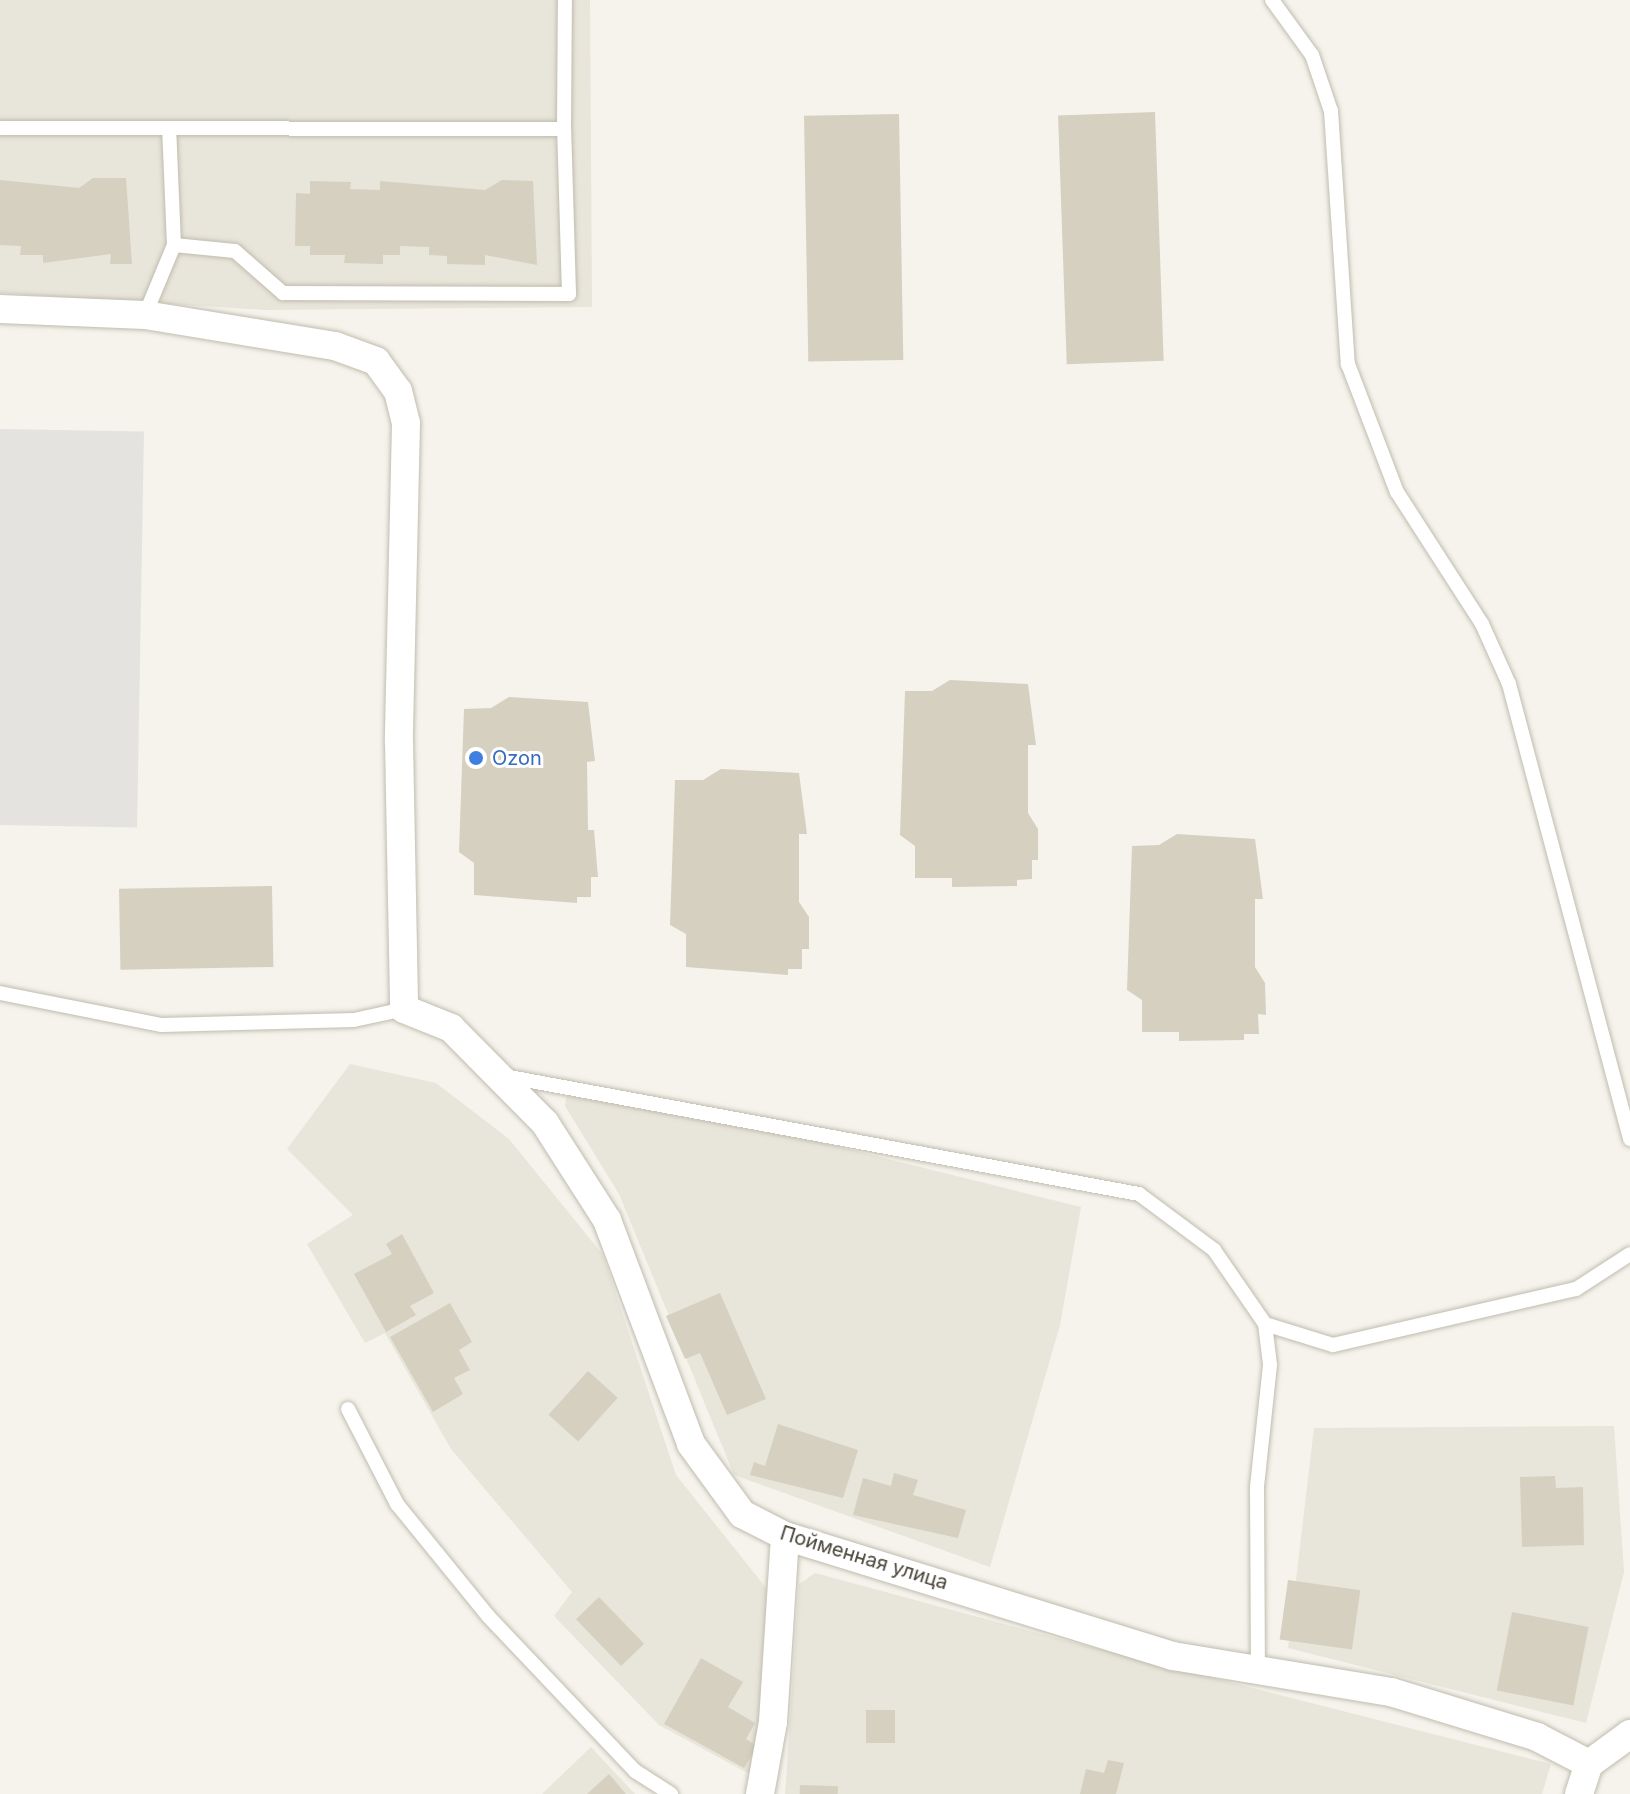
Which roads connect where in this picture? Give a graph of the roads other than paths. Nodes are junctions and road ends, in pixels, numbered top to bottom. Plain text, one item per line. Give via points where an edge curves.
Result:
1 (565, 0) edge
2 (1272, 0) edge
3 (0, 128) edge
4 (169, 128) junction
5 (564, 129) junction
6 (174, 245) junction
7 (0, 309) edge
8 (145, 315) junction
9 (0, 993) edge
10 (404, 1009) junction
11 (504, 1076) junction
12 (1630, 1139) edge
13 (1630, 1254) edge
14 (1265, 1324) junction
15 (348, 1409) dead end
16 (785, 1536) junction
17 (1258, 1665) junction
18 (1630, 1734) edge
19 (1589, 1764) junction
20 (671, 1794) edge
21 (760, 1794) edge
22 (1579, 1794) edge

1 - 5 lane
2 - 12 lane via 1312,55 1331,111 1348,364 1397,492 1482,624 1509,684
3 - 4 lane
4 - 5 lane
4 - 6 lane
5 - 6 lane via 569,294 283,293 235,251
6 - 8 lane
7 - 8 street
8 - 10 street via 335,346 376,361 398,391 406,423 399,742
9 - 10 lane via 162,1025 354,1020
10 - 11 street, Пойменная улица via 451,1028
11 - 14 lane via 1139,1194 1214,1250
11 - 16 street, Пойменная улица via 545,1123 607,1220 691,1444 742,1514
13 - 14 lane via 1576,1289 1333,1345
14 - 17 lane
15 - 20 lane via 397,1504 488,1616 635,1771
16 - 17 street, Пойменная улица via 1173,1656
16 - 21 street via 773,1722
17 - 19 street, Пойменная улица via 1391,1692 1537,1737
18 - 19 street
19 - 22 street

